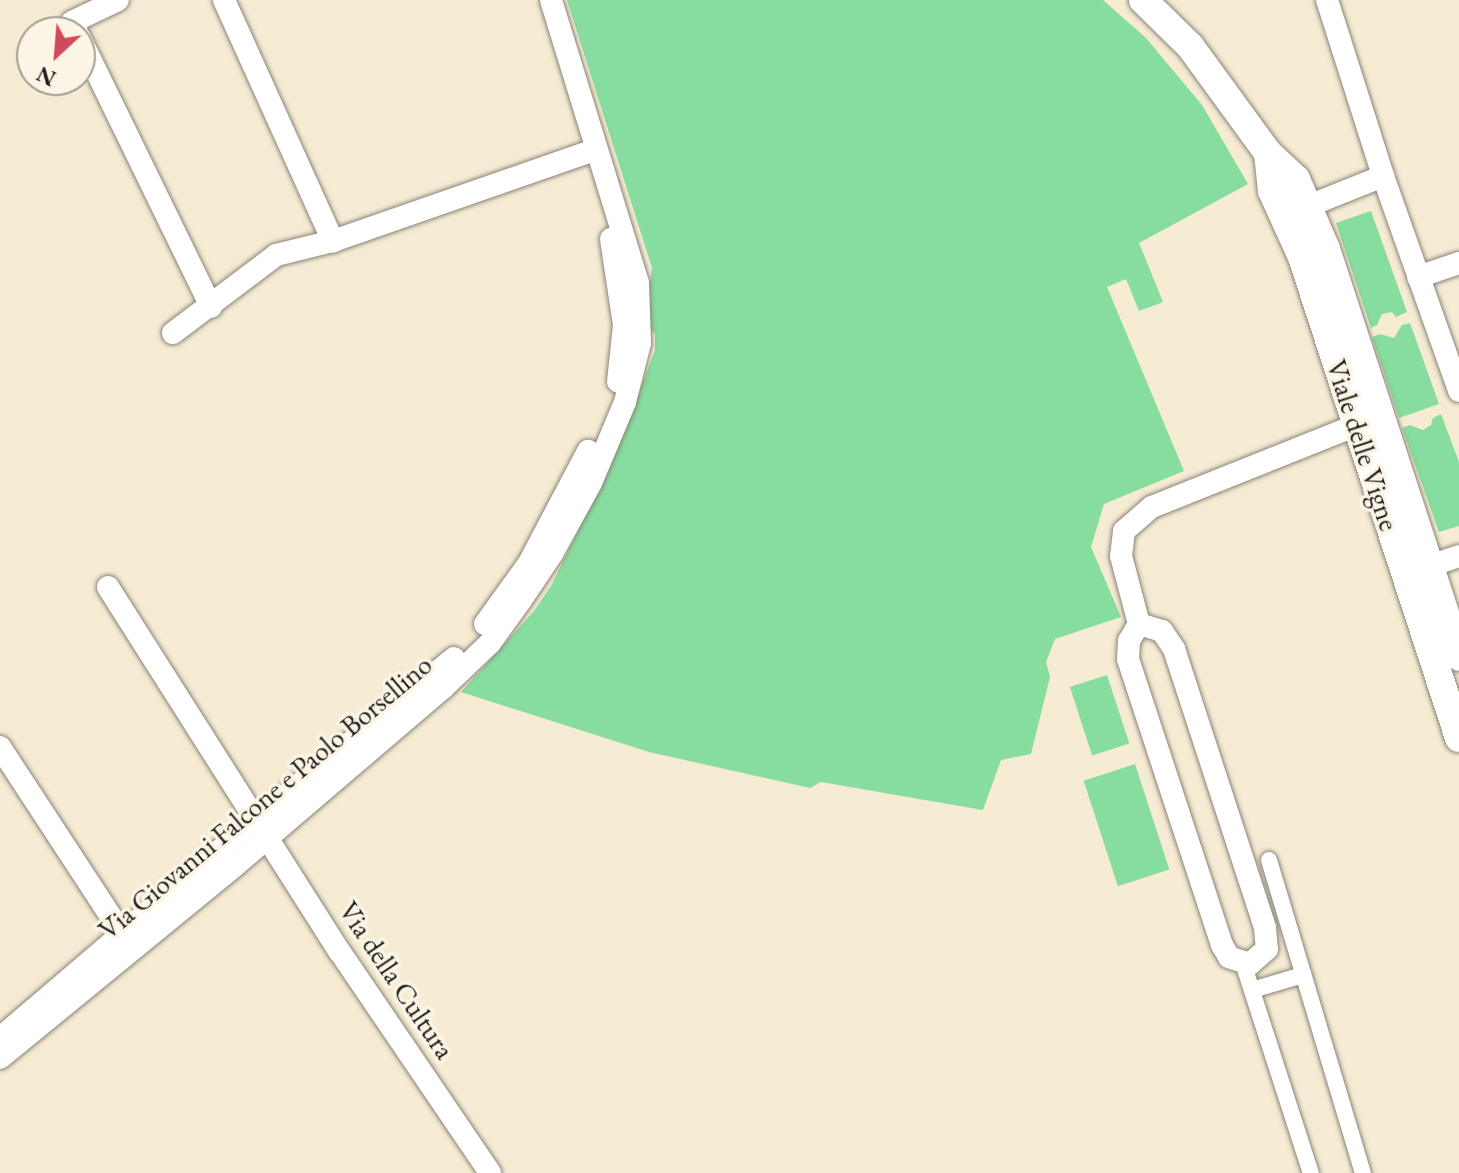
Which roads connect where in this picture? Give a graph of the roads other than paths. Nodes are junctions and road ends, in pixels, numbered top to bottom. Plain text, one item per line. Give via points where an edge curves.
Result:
1 (118, 0) edge
2 (224, 0) edge
3 (539, 0) edge
4 (551, 0) edge
5 (1143, 0) edge
6 (1327, 0) edge
7 (85, 16) edge
8 (567, 70) junction
9 (96, 71) edge
10 (588, 152) junction
11 (1383, 176) junction
12 (1296, 212) junction
13 (616, 234) junction
14 (333, 241) junction
15 (1459, 263) edge
16 (1418, 277) junction
17 (211, 307) junction
18 (173, 333) dead end
19 (1459, 391) edge
20 (1355, 426) junction
21 (1459, 556) edge
22 (1418, 570) junction
23 (108, 587) dead end
24 (1139, 624) junction
25 (1459, 657) edge
26 (1459, 738) edge
27 (0, 747) edge
28 (263, 827) junction
29 (1269, 860) dead end
30 (127, 941) junction
31 (1243, 963) junction
32 (1303, 975) junction
33 (1252, 990) junction
34 (0, 1038) edge
35 (0, 1058) edge
36 (490, 1173) edge
37 (1311, 1173) edge
38 (1363, 1173) edge

1 - 7 street
2 - 14 street
3 - 8 street, Via Giovanni Falcone e Paolo Borsellino
4 - 8 street, Via Giovanni Falcone e Paolo Borsellino
5 - 12 street, Viale delle Vigne via 1190,46 1268,153 1272,191
6 - 11 street
8 - 10 street, Via Giovanni Falcone e Paolo Borsellino
8 - 13 street, Via Giovanni Falcone e Paolo Borsellino
9 - 17 street
10 - 13 street, Via Giovanni Falcone e Paolo Borsellino
10 - 14 street
11 - 12 street
11 - 16 street
12 - 20 street, Viale delle Vigne via 1302,257
12 - 22 street, Viale delle Vigne via 1326,249
13 - 28 street, Via Giovanni Falcone e Paolo Borsellino via 624,325 618,382 541,557 480,652 443,688
14 - 17 street via 276,255
15 - 16 street
16 - 19 street
17 - 18 street
20 - 22 street, Viale delle Vigne
20 - 24 street via 1152,507 1124,531 1121,556
21 - 22 street
22 - 25 street, Viale delle Vigne
22 - 26 street, Viale delle Vigne
23 - 28 street, Via della Cultura
24 - 31 street via 1129,641 1128,659 1222,945 1229,957
24 - 31 street via 1162,631 1174,649 1265,928 1267,949 1250,964
27 - 30 street
28 - 30 street, Via Giovanni Falcone e Paolo Borsellino
28 - 36 street, Via della Cultura via 340,952
29 - 32 street
30 - 34 street, Via Giovanni Falcone e Paolo Borsellino
30 - 35 street, Via Giovanni Falcone e Paolo Borsellino
31 - 33 street
32 - 33 street
32 - 38 street
33 - 37 street

